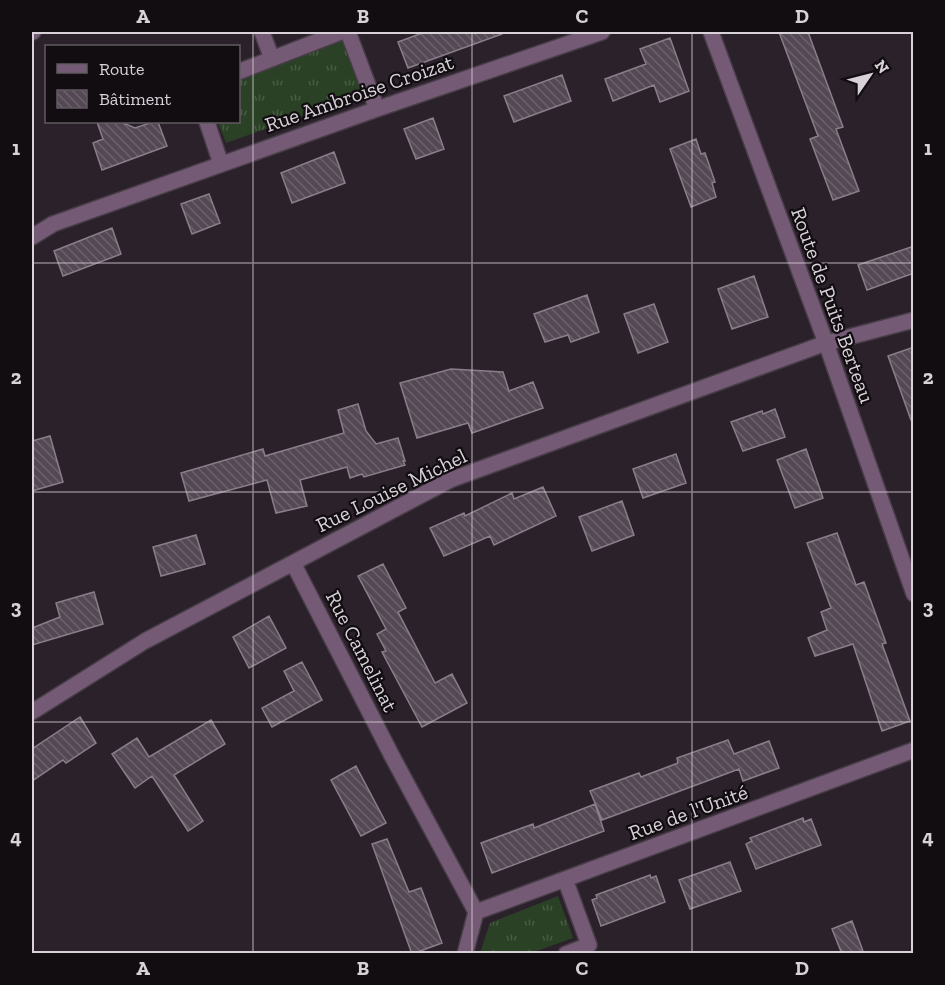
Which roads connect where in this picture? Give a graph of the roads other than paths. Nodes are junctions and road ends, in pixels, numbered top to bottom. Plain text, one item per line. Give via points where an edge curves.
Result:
1 (262, 32) edge
2 (341, 32) edge
3 (348, 32) edge
4 (602, 32) edge
5 (711, 32) edge
6 (272, 59) junction
7 (240, 71) edge
8 (377, 109) junction
9 (207, 123) edge
10 (221, 164) junction
11 (32, 237) edge
12 (914, 320) edge
13 (826, 343) junction
14 (293, 563) junction
15 (914, 594) edge
16 (32, 712) edge
17 (914, 750) edge
18 (565, 879) junction
19 (476, 912) junction
20 (465, 954) edge
21 (567, 954) edge

1 - 6 street
2 - 6 street
3 - 8 street
4 - 8 street, Rue Ambroise Croizat
5 - 13 street, Route de Puits Berteau
6 - 7 street
8 - 10 street, Rue Ambroise Croizat
9 - 10 street
10 - 11 street, Rue Ambroise Croizat via 52,224
12 - 13 street, Rue Louise Michel
13 - 14 street, Rue Louise Michel via 450,480
13 - 15 street, Route de Puits Berteau
14 - 16 street, Rue Louise Michel via 146,641
14 - 19 street, Rue Camelinat
17 - 18 street, Rue de l'Unité
18 - 19 street, Rue de l'Unité
18 - 21 street via 589,945
19 - 20 street

